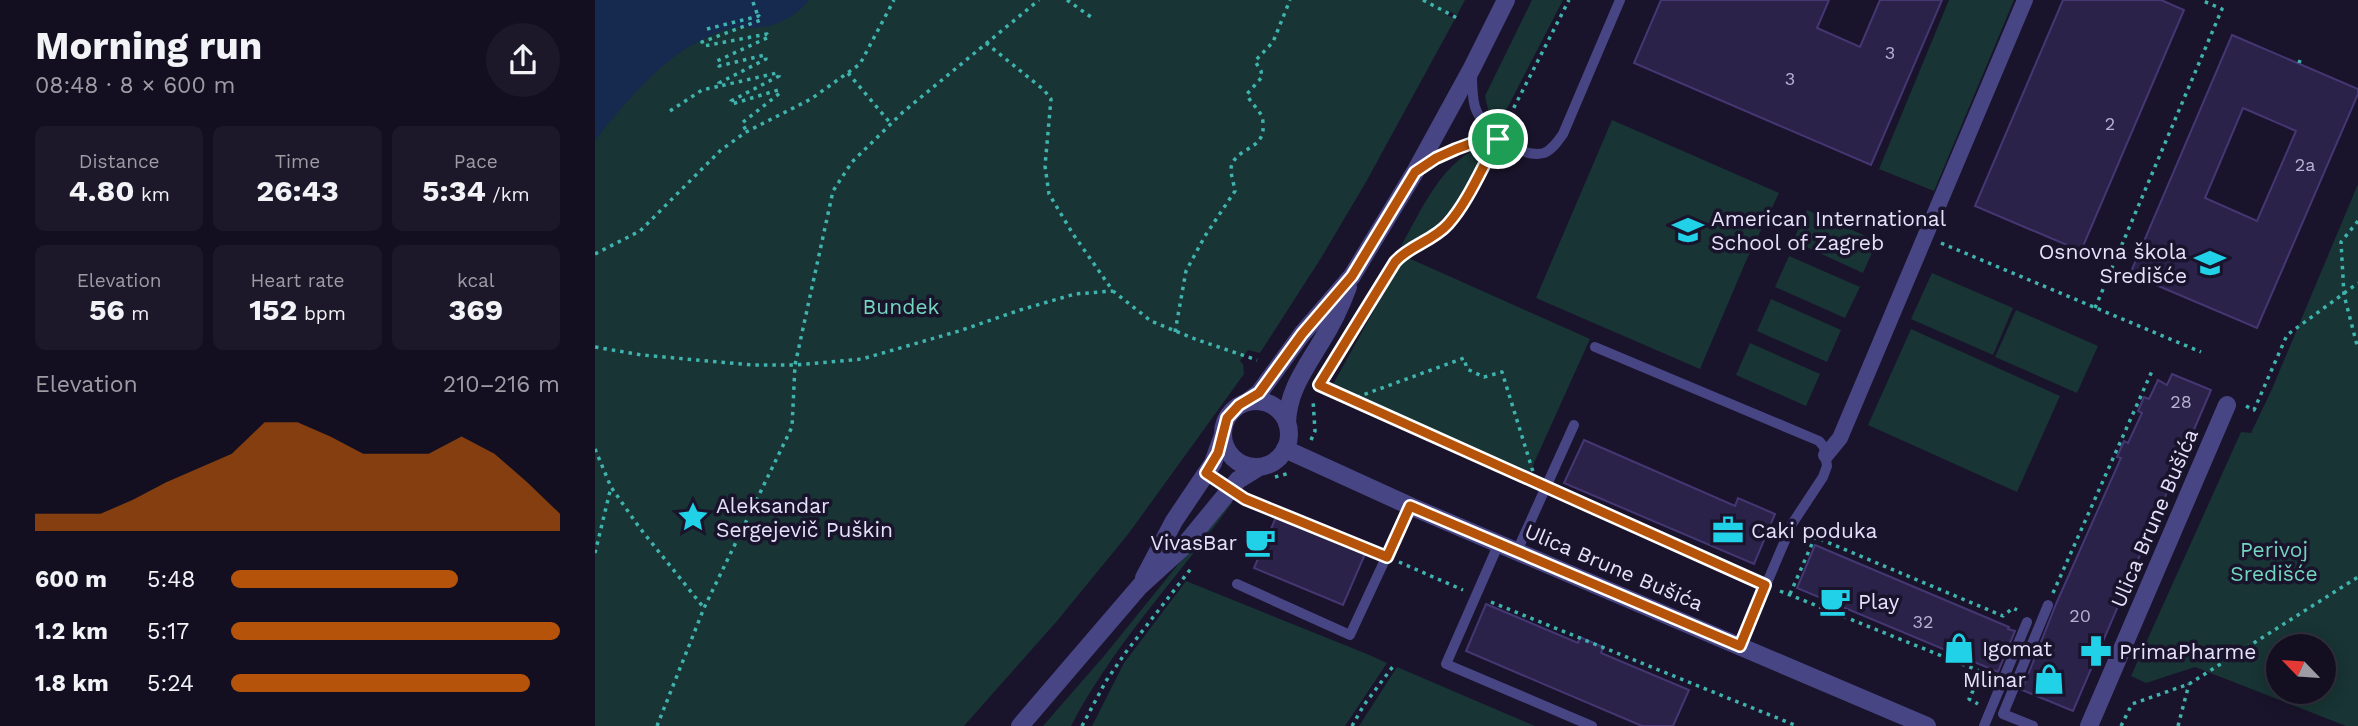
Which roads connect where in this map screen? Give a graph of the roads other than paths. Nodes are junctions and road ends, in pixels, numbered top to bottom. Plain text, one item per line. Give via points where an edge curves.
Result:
1 (1506, 0) edge
2 (1620, 0) edge
3 (2025, 0) edge
4 (1472, 68) junction
5 (1498, 139) junction
6 (1415, 172) junction
7 (1352, 276) junction
8 (1595, 347) dead end
9 (1247, 402) junction
10 (2232, 403) road end
11 (1287, 423) junction
12 (1574, 425) dead end
13 (1223, 435) junction
14 (1285, 449) junction
15 (1826, 455) junction
16 (1266, 472) junction
17 (1410, 506) junction
18 (1499, 543) junction
19 (1517, 551) junction
20 (1237, 584) dead end
21 (1140, 586) junction
22 (2048, 604) road end
23 (2027, 622) dead end
24 (1740, 646) junction
25 (1020, 726) edge
26 (1592, 726) edge
27 (1927, 726) edge
28 (1984, 726) edge
29 (2033, 726) edge
30 (2089, 726) edge

1 - 4 street
2 - 5 lane via 1573,114 1555,145 1546,153 1533,154
3 - 15 street via 1840,438
4 - 5 lane via 1476,109
4 - 6 street
5 - 6 lane via 1456,149
6 - 7 street
7 - 9 street
7 - 11 street via 1333,322 1295,384
8 - 15 lane via 1819,441
9 - 11 street via 1266,402
9 - 13 street via 1227,418
10 - 30 street, Ulica Brune Bušića
11 - 14 street
12 - 19 lane
13 - 16 street via 1225,446 1238,462
13 - 21 street via 1213,463
14 - 16 street
14 - 17 street, Ulica Brune Bušića
15 - 24 lane via 1823,477 1792,524
16 - 21 street via 1246,473 1238,494
17 - 18 street, Ulica Brune Bušića
17 - 20 lane via 1350,635
18 - 19 street, Ulica Brune Bušića
18 - 26 lane via 1445,664
19 - 24 street, Ulica Brune Bušića
21 - 25 street
22 - 29 lane via 2003,714
23 - 28 lane
24 - 27 street, Ulica Brune Bušića

